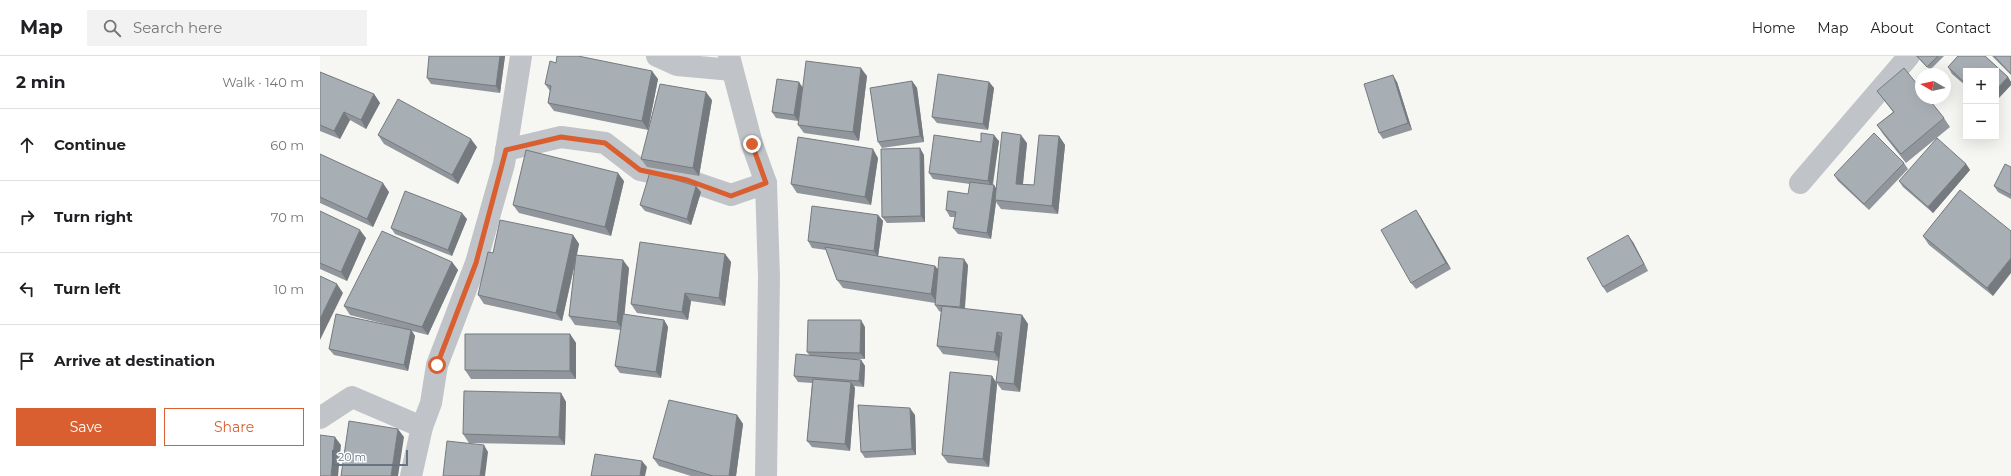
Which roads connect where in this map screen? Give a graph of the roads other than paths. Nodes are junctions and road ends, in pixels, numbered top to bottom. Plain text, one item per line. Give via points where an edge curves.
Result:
1 (521, 56) edge
2 (657, 56) edge
3 (1909, 56) edge
4 (731, 63) edge
5 (506, 150) junction
6 (766, 183) junction
7 (1800, 183) dead end
8 (320, 418) edge
9 (422, 427) junction
10 (411, 476) edge
11 (766, 476) edge

1 - 5 street
2 - 4 street via 677,65
3 - 7 street
4 - 6 street via 752,144
5 - 6 street via 561,137 605,143 640,170 687,180 731,196
5 - 9 street via 476,263 437,365 431,403
6 - 11 street via 770,277
8 - 9 street via 352,398
9 - 10 street

